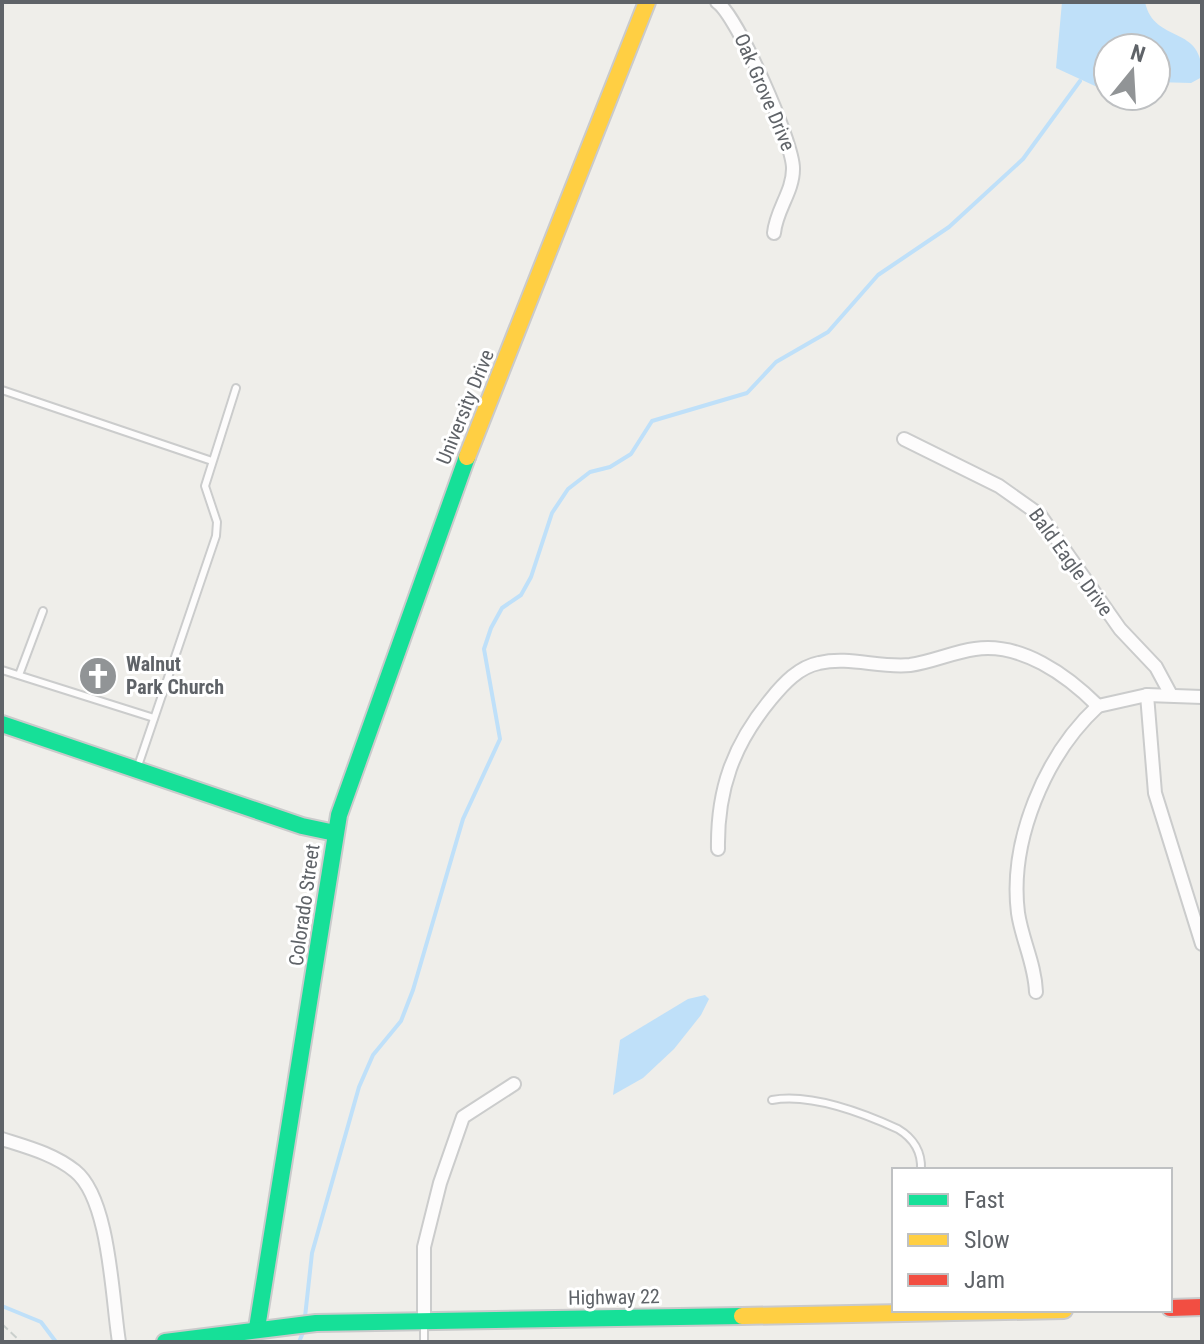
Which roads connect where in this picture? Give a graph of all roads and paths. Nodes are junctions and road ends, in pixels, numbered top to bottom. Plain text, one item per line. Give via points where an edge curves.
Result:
1 (647, 2) edge
2 (717, 2) edge
3 (774, 233) dead end
4 (236, 388) dead end
5 (2, 390) edge
6 (904, 439) dead end
7 (212, 461) junction
8 (43, 611) dead end
9 (2, 670) edge
10 (19, 675) junction
11 (1170, 693) junction
12 (1147, 695) junction
13 (1202, 697) edge
14 (1098, 706) junction
15 (154, 718) junction
16 (2, 724) edge
17 (136, 770) junction
18 (335, 833) junction
19 (718, 849) dead end
20 (1202, 944) edge
21 (1036, 992) dead end
22 (514, 1084) dead end
23 (772, 1100) dead end
24 (2, 1139) edge
25 (921, 1168) edge
26 (1202, 1307) edge
27 (1172, 1308) edge
28 (892, 1311) edge
29 (424, 1320) junction
30 (2, 1324) edge
31 (257, 1328) junction
32 (21, 1342) edge
33 (119, 1342) edge
34 (165, 1342) edge
35 (424, 1342) edge

1 - 18 street, University Drive via 446,510
2 - 3 street, Oak Grove Drive via 737,26 791,153 792,181
4 - 7 lane
5 - 7 lane
6 - 11 street, Bald Eagle Drive via 999,486 1040,515 1120,629 1156,667
7 - 15 lane via 205,486 216,536
8 - 10 lane
9 - 10 lane
10 - 15 lane
11 - 12 street
11 - 13 street
12 - 14 street
12 - 20 street via 1155,793
14 - 19 street via 1046,666 994,648 894,667 816,663 778,689 739,743 719,805
14 - 21 street via 1056,759 1018,868 1018,909
15 - 17 lane
16 - 17 street, Colorado Street
17 - 18 street, Colorado Street
18 - 31 street, Colorado Street
22 - 29 street via 463,1117 424,1247
23 - 25 lane via 812,1102 898,1129 919,1153
24 - 33 street via 58,1159 85,1181 99,1209
26 - 27 street
28 - 29 street, Highway 22
29 - 31 street, Highway 22
29 - 35 lane
30 - 32 path
31 - 34 street, Highway 22

